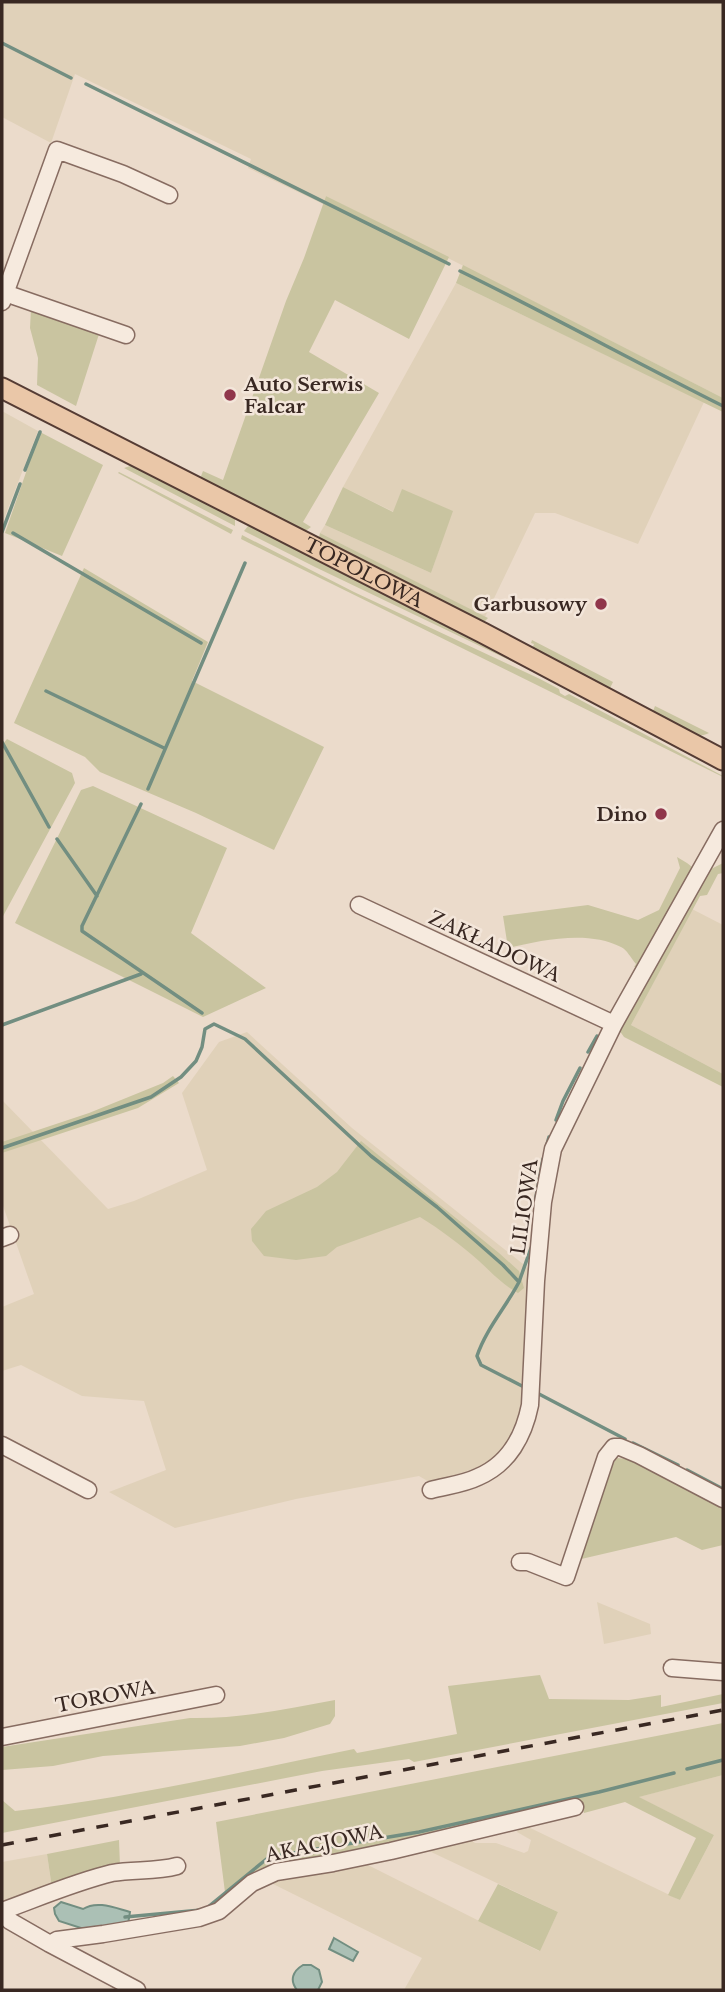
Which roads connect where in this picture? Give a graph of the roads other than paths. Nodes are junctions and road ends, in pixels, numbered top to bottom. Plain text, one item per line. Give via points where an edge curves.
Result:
1 (169, 195) dead end
2 (4, 298) edge
3 (126, 335) dead end
4 (2, 388) edge
5 (723, 760) edge
6 (723, 830) edge
7 (359, 905) dead end
8 (614, 1024) junction
9 (2, 1445) edge
10 (88, 1490) dead end
11 (431, 1490) dead end
12 (723, 1499) edge
13 (520, 1562) dead end
14 (672, 1668) dead end
15 (723, 1672) edge
16 (216, 1695) dead end
17 (2, 1737) edge
18 (575, 1807) dead end
19 (177, 1866) dead end
20 (2, 1912) edge
21 (50, 1944) junction
22 (137, 1990) edge

1 - 2 street via 57,150
2 - 3 street
4 - 5 main road, TOPOLOWA
6 - 8 street, LILIOWA
7 - 8 street, ZAKŁADOWA
8 - 11 street, LILIOWA via 553,1149 543,1202 526,1424 512,1450 490,1470
9 - 10 street
12 - 13 street via 614,1447 606,1457 566,1577
14 - 15 street
16 - 17 street, TOROWA
18 - 21 street, AKACJOWA via 390,1851 276,1872 252,1883 219,1911 199,1918
19 - 20 street via 107,1874
20 - 21 street
21 - 22 street

